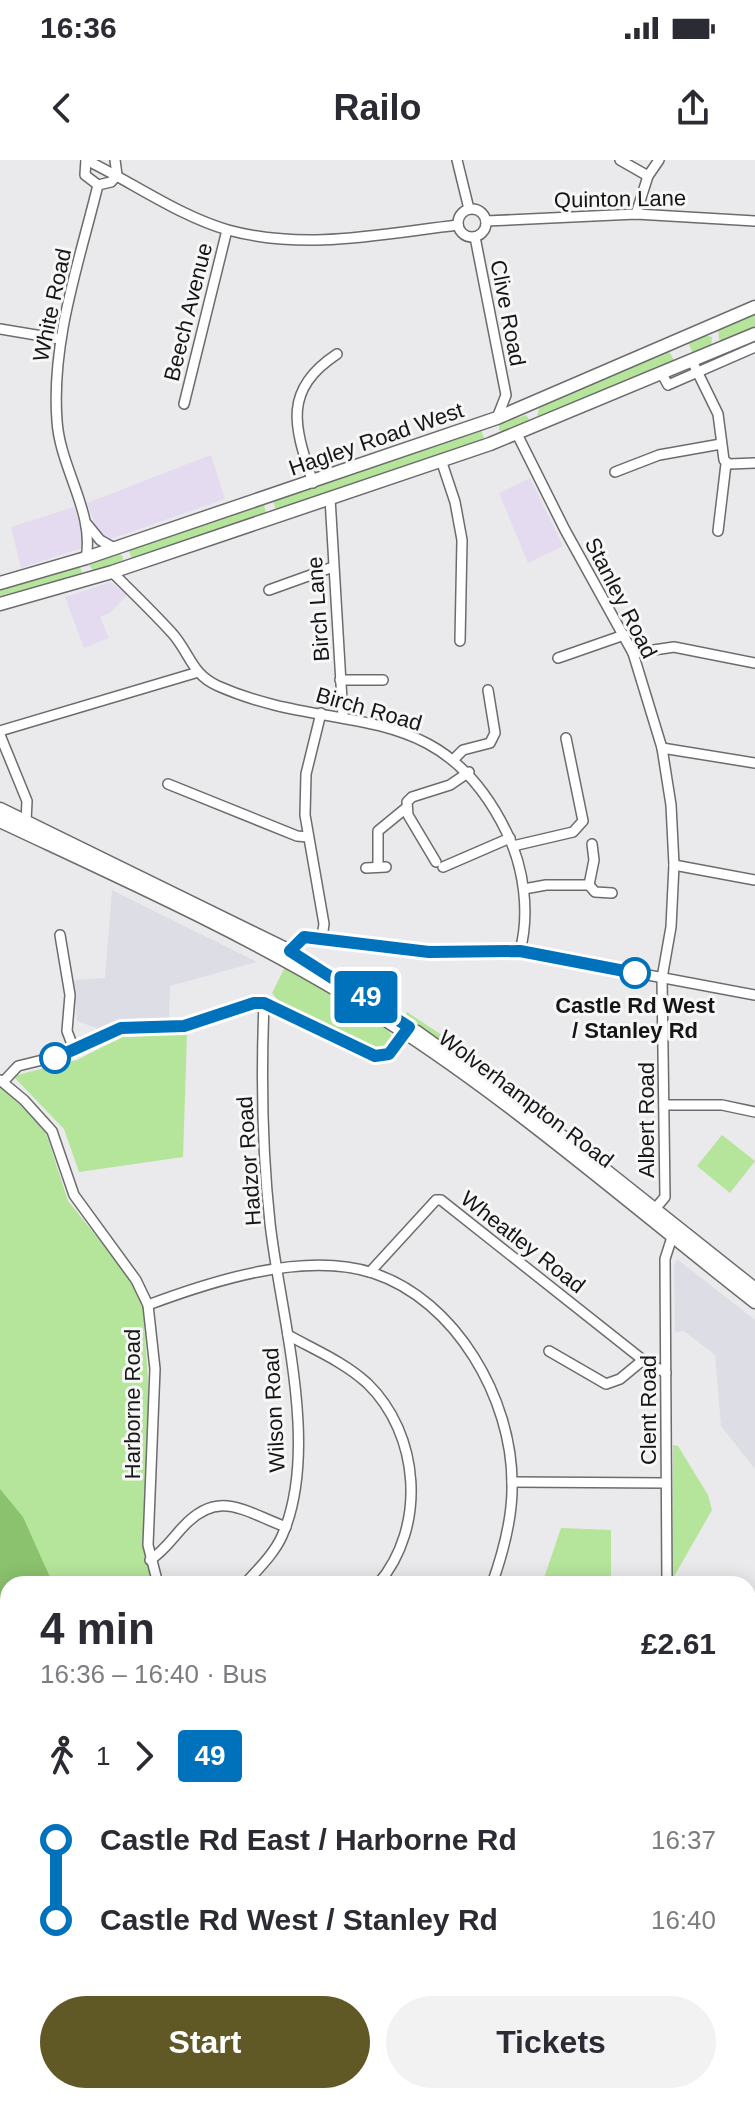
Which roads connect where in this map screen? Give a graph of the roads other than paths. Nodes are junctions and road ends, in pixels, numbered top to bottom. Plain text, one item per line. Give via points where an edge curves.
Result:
1 (86, 160) edge
2 (115, 160) edge
3 (457, 160) edge
4 (620, 160) edge
5 (659, 160) edge
6 (117, 175) junction
7 (648, 176) junction
8 (98, 185) junction
9 (469, 209) junction
10 (636, 214) junction
11 (486, 221) junction
12 (755, 221) edge
13 (458, 225) junction
14 (227, 230) junction
15 (475, 237) junction
16 (755, 307) edge
17 (0, 329) edge
18 (704, 330) junction
19 (755, 334) edge
20 (60, 339) junction
21 (677, 342) junction
22 (755, 347) edge
23 (713, 352) junction
24 (337, 354) dead end
25 (692, 366) junction
26 (506, 395) junction
27 (184, 404) dead end
28 (525, 408) junction
29 (497, 418) junction
30 (532, 428) junction
31 (517, 434) junction
32 (504, 439) junction
33 (721, 444) junction
34 (441, 460) junction
35 (755, 463) edge
36 (726, 464) junction
37 (615, 472) dead end
38 (313, 483) junction
39 (266, 498) junction
40 (330, 498) junction
41 (273, 517) junction
42 (87, 524) junction
43 (718, 531) dead end
44 (114, 548) junction
45 (86, 558) junction
46 (333, 567) junction
47 (118, 570) junction
48 (96, 577) junction
49 (0, 583) edge
50 (269, 590) dead end
51 (0, 604) edge
52 (624, 635) junction
53 (460, 641) dead end
54 (633, 653) junction
55 (558, 658) dead end
56 (755, 663) edge
57 (195, 673) junction
58 (340, 680) junction
59 (383, 680) dead end
60 (488, 690) dead end
61 (321, 713) junction
62 (343, 717) junction
63 (0, 733) edge
64 (566, 738) dead end
65 (662, 748) junction
66 (454, 759) junction
67 (755, 763) edge
68 (469, 772) junction
69 (168, 784) dead end
70 (406, 808) junction
71 (0, 809) edge
72 (0, 821) edge
73 (24, 826) junction
74 (308, 837) junction
75 (512, 842) junction
76 (592, 844) dead end
77 (674, 865) junction
78 (366, 868) dead end
79 (755, 880) edge
80 (589, 885) junction
81 (524, 889) junction
82 (612, 893) dead end
83 (60, 935) dead end
84 (322, 937) junction
85 (520, 951) junction
86 (288, 956) junction
87 (662, 978) junction
88 (755, 995) edge
89 (264, 1003) junction
90 (407, 1030) junction
91 (75, 1052) junction
92 (2, 1081) edge
93 (664, 1105) junction
94 (755, 1112) edge
95 (654, 1210) junction
96 (672, 1237) junction
97 (275, 1268) junction
98 (370, 1272) junction
99 (755, 1289) edge
100 (755, 1302) edge
101 (148, 1305) junction
102 (287, 1316) joint
103 (288, 1335) junction
104 (549, 1351) dead end
105 (643, 1360) junction
106 (666, 1373) junction
107 (512, 1482) junction
108 (666, 1483) junction
109 (286, 1527) junction
110 (150, 1560) junction
111 (155, 1576) edge
112 (252, 1576) edge
113 (383, 1576) edge
114 (494, 1576) edge
115 (667, 1576) edge

1 - 6 street
1 - 8 street via 85,175
2 - 6 street
3 - 9 street
4 - 7 street
5 - 7 street
6 - 8 street
6 - 14 street
7 - 10 street
8 - 20 street, White Road
9 - 11 street via 481,211
9 - 13 street
10 - 11 street, Quinton Lane
10 - 12 street, Quinton Lane
11 - 15 street via 484,231
13 - 14 street via 313,241
13 - 15 street via 465,236
14 - 27 street, Beech Avenue
15 - 26 street, Clive Road
16 - 18 highway, Hagley Road West
17 - 20 street
18 - 21 highway, Hagley Road West
18 - 23 highway via 714,339
19 - 23 highway, Hagley Road West
20 - 42 street, White Road via 54,387 57,427 64,465
21 - 25 highway via 676,355
21 - 28 highway, Hagley Road West
22 - 25 street, Hagley Road West
23 - 25 highway, Hagley Road West
24 - 38 street via 309,376 300,393 295,427
25 - 30 highway, Hagley Road West
25 - 33 street via 718,414
26 - 28 street, Clive Road
26 - 29 street, Clive Road
28 - 29 highway, Hagley Road West
28 - 30 highway via 535,420
29 - 32 highway via 495,434
29 - 38 highway, Hagley Road West
30 - 31 highway, Hagley Road West
31 - 32 highway, Hagley Road West
31 - 52 street, Stanley Road
32 - 34 highway, Hagley Road West
33 - 36 street
33 - 37 street via 659,455
34 - 40 highway, Hagley Road West
34 - 53 street via 462,540
35 - 36 street
36 - 43 street
38 - 39 highway, Hagley Road West
39 - 41 highway
39 - 44 highway, Hagley Road West
40 - 41 highway, Hagley Road West
40 - 46 street, Birch Lane
41 - 47 highway, Hagley Road West
42 - 44 street, White Road
42 - 45 street, White Road
44 - 45 highway, Hagley Road West
44 - 47 highway via 127,555
45 - 48 highway via 85,568
45 - 49 highway, Hagley Road West
46 - 50 street
46 - 58 street, Birch Lane
47 - 48 highway, Hagley Road West
47 - 57 street via 174,635
48 - 51 highway, Hagley Road West
52 - 54 street, Stanley Road
52 - 55 street
54 - 56 street via 674,647
54 - 65 street, Stanley Road
57 - 61 street, Birch Road via 252,698
57 - 63 street
58 - 59 street
58 - 62 street, Birch Lane
60 - 66 street via 495,733 490,743 463,750
61 - 62 street, Birch Road
61 - 74 street via 306,774
62 - 66 street, Birch Road via 399,731
63 - 73 street via 27,801
64 - 75 street via 583,821 573,832
65 - 67 street
65 - 77 street, Stanley Road
66 - 68 street, Birch Road
68 - 70 street via 438,790 412,797
68 - 75 street, Birch Road
69 - 74 street
70 - 75 street via 446,866
70 - 78 street via 378,831 382,867
71 - 73 highway, Wolverhampton Road
72 - 73 highway, Wolverhampton Road
73 - 86 highway, Wolverhampton Road
74 - 84 street
75 - 81 street, Birch Road
76 - 80 street
77 - 79 street
77 - 87 street, Stanley Road
80 - 81 street
80 - 82 street via 595,892
81 - 85 street, Birch Road
83 - 91 street via 70,995 67,1031
84 - 85 street via 429,952
84 - 86 street via 304,937
85 - 87 street
86 - 90 highway, Wolverhampton Road
87 - 88 street
87 - 93 street, Albert Road
89 - 90 street via 375,1056 389,1054
89 - 91 street via 170,1028 121,1028
89 - 97 street, Hadzor Road via 264,1155
90 - 95 highway, Wolverhampton Road via 570,1142
90 - 96 highway, Wolverhampton Road
91 - 92 street via 18,1066
92 - 101 street, Harborne Road via 52,1131 74,1195
93 - 94 street via 722,1105
93 - 95 street, Albert Road via 665,1197
95 - 96 highway
95 - 99 highway, Wolverhampton Road
96 - 100 highway, Wolverhampton Road
96 - 106 street, Clent Road via 665,1259
97 - 98 street
97 - 101 street via 207,1283
97 - 102 street, Hadzor Road
98 - 105 street, Wheatley Road via 441,1200
98 - 107 street via 423,1300 455,1331 499,1408
101 - 110 street, Harborne Road via 155,1369
102 - 103 street, Wilson Road
103 - 109 street, Wilson Road via 297,1450
103 - 113 street via 367,1383 402,1437 411,1478 409,1518 401,1546
104 - 105 street via 606,1384
105 - 106 street, Wheatley Road
106 - 108 street, Clent Road
107 - 108 street
107 - 114 street
108 - 115 street, Clent Road
109 - 110 street via 230,1506 212,1505 195,1514
109 - 112 street, Wilson Road via 275,1550
110 - 111 street, Harborne Road

